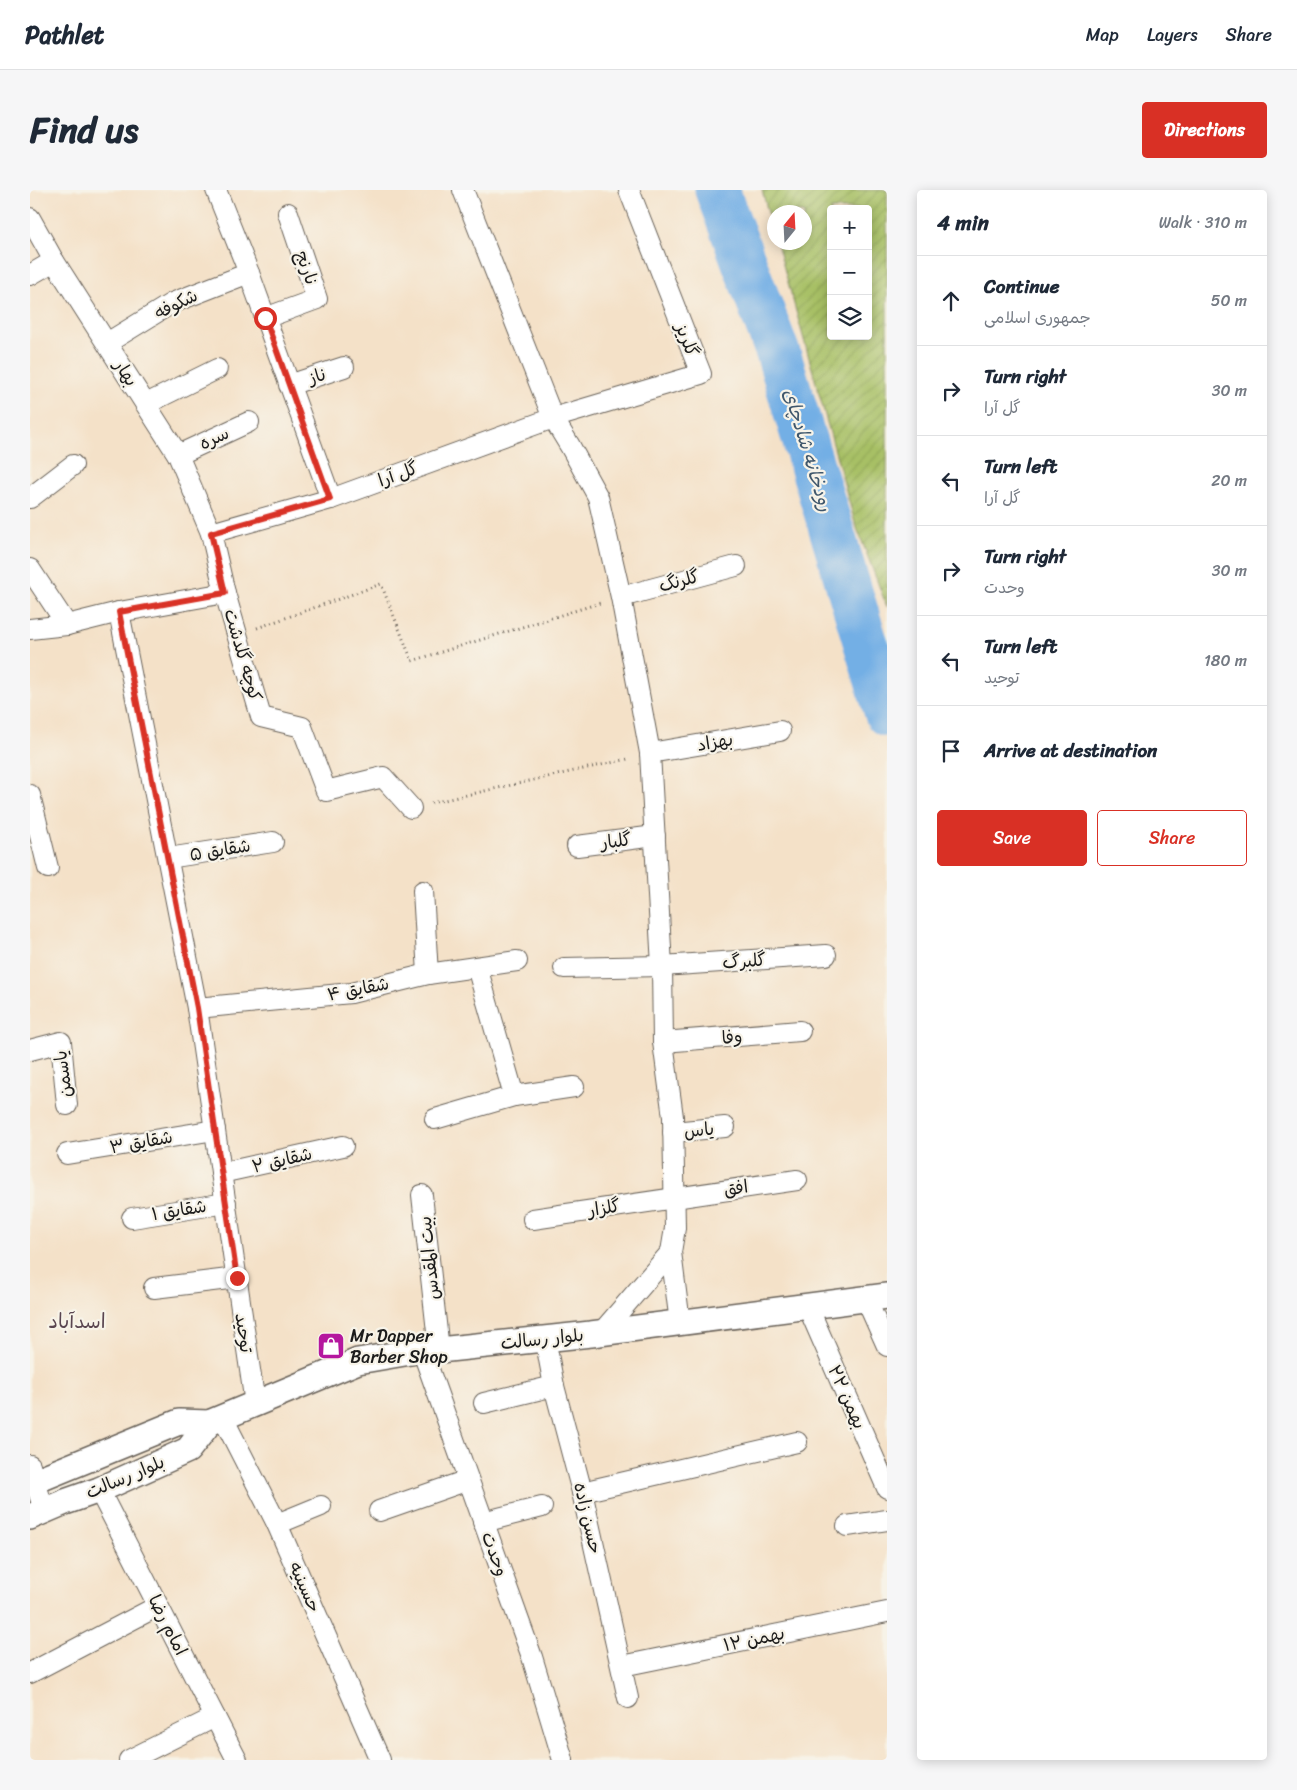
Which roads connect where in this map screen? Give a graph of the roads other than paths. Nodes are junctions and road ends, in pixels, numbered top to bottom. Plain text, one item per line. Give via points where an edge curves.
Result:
1 (464, 190) edge
2 (629, 190) edge
3 (220, 191) edge
4 (288, 213) dead end
5 (30, 218) edge
6 (54, 261) junction
7 (249, 273) junction
8 (30, 275) edge
9 (265, 318) junction
10 (107, 343) junction
11 (344, 367) dead end
12 (217, 369) dead end
13 (289, 385) junction
14 (146, 404) junction
15 (553, 418) junction
16 (249, 422) dead end
17 (178, 454) junction
18 (73, 465) dead end
19 (30, 498) edge
20 (330, 499) junction
21 (211, 533) junction
22 (736, 566) dead end
23 (30, 569) edge
24 (225, 593) junction
25 (621, 596) junction
26 (119, 612) junction
27 (67, 625) junction
28 (30, 629) edge
29 (780, 731) dead end
30 (650, 754) junction
31 (30, 795) edge
32 (411, 808) road end
33 (655, 836) junction
34 (273, 842) dead end
35 (577, 846) dead end
36 (168, 858) junction
37 (48, 868) dead end
38 (423, 891) dead end
39 (826, 955) dead end
40 (517, 961) dead end
41 (662, 966) junction
42 (477, 967) junction
43 (564, 968) dead end
44 (428, 974) junction
45 (197, 1008) junction
46 (800, 1031) dead end
47 (663, 1042) junction
48 (30, 1050) edge
49 (574, 1087) dead end
50 (514, 1096) junction
51 (67, 1106) dead end
52 (435, 1119) dead end
53 (725, 1127) dead end
54 (215, 1130) junction
55 (673, 1132) junction
56 (343, 1146) dead end
57 (67, 1154) dead end
58 (222, 1173) junction
59 (797, 1180) dead end
60 (422, 1195) dead end
61 (674, 1197) junction
62 (226, 1203) junction
63 (132, 1218) dead end
64 (533, 1219) dead end
65 (671, 1252) junction
66 (237, 1278) junction
67 (154, 1288) dead end
68 (876, 1298) edge
69 (808, 1307) junction
70 (680, 1323) junction
71 (600, 1333) junction
72 (545, 1338) junction
73 (887, 1346) edge
74 (430, 1350) junction
75 (554, 1386) junction
76 (484, 1403) dead end
77 (255, 1404) junction
78 (216, 1420) junction
79 (797, 1442) dead end
80 (32, 1476) edge
81 (468, 1480) junction
82 (887, 1488) edge
83 (99, 1490) junction
84 (582, 1492) junction
85 (321, 1506) dead end
86 (542, 1507) dead end
87 (379, 1511) dead end
88 (37, 1514) edge
89 (887, 1520) edge
90 (483, 1522) junction
91 (277, 1524) junction
92 (847, 1526) dead end
93 (158, 1606) junction
94 (887, 1612) edge
95 (622, 1666) junction
96 (30, 1672) edge
97 (628, 1698) dead end
98 (215, 1718) junction
99 (128, 1760) edge
100 (237, 1760) edge
101 (379, 1760) edge
102 (563, 1760) edge

1 - 15 street
2 - 15 street, گلریز via 701,374
3 - 7 street
4 - 9 street, نارنج via 317,298
5 - 6 street, بهار
6 - 8 street
6 - 10 street, بهار
7 - 9 street
7 - 10 street, شکوفه via 172,303
9 - 13 street
10 - 14 street, بهار
11 - 13 street, ناز
12 - 14 street
13 - 20 street
14 - 17 street, بهار
15 - 20 street, گل آرا
15 - 25 street via 598,498
16 - 17 street, سره
17 - 21 street, بهار
18 - 19 street
20 - 21 street, گل آرا
21 - 24 street
22 - 25 street, گلرنگ
23 - 27 street
24 - 26 street
24 - 32 street, کوچه گلدشت via 261,717 302,727 326,791 383,777
25 - 30 street
26 - 27 street
26 - 36 street, توحید
27 - 28 street
29 - 30 street, بهزاد
30 - 33 street
31 - 37 street
33 - 35 street, گلبار
33 - 41 street
34 - 36 street, شقایق ۵
36 - 45 street, توحید
38 - 44 street
39 - 41 street, گلبرگ
40 - 42 street, شقایق ۴
41 - 43 street, گلبرگ
41 - 47 street
42 - 44 street, شقایق ۴
42 - 50 street
44 - 45 street, شقایق ۴ via 351,993
45 - 54 street, توحید
46 - 47 street, وفا
47 - 55 street
48 - 51 street, یاسمن via 61,1042
49 - 50 street
50 - 52 street
53 - 55 street, یاس
54 - 57 street, شقایق ۳
54 - 58 street, توحید
55 - 61 street
56 - 58 street, شقایق ۲
58 - 62 street, توحید
59 - 61 street, افق
60 - 74 street, بیت المقدس
61 - 64 street, گلزار
61 - 65 street via 675,1228
62 - 63 street, شقایق ۱
62 - 66 street, توحید
65 - 70 street
65 - 71 street
66 - 67 street
66 - 77 street, توحید
68 - 69 street, بلوار رسالت
68 - 73 street
69 - 70 street, بلوار رسالت
69 - 82 street, ۲۲ بهمن
70 - 71 street, بلوار رسالت
71 - 72 street, بلوار رسالت
72 - 74 street, بلوار رسالت
72 - 75 street, حسن زاده
74 - 77 street, بلوار رسالت via 358,1361
74 - 81 street, وحدت
75 - 76 street
75 - 84 street, حسن زاده
77 - 78 street, بلوار رسالت
78 - 80 street, بلوار رسالت via 179,1422
78 - 83 street, بلوار رسالت via 188,1450
78 - 91 street, حسینیه
79 - 84 street
80 - 88 street
81 - 87 street
81 - 90 street, وحدت
83 - 88 street, بلوار رسالت
83 - 93 street, امام رضا
84 - 95 street, حسن زاده
85 - 91 street
86 - 90 street
89 - 92 street
90 - 102 street, وحدت via 532,1657
91 - 101 street, حسینیه
93 - 96 street
93 - 98 street, امام رضا
94 - 95 street, ۱۲ بهمن
95 - 97 street, حسن زاده
98 - 99 street
98 - 100 street, امام رضا

